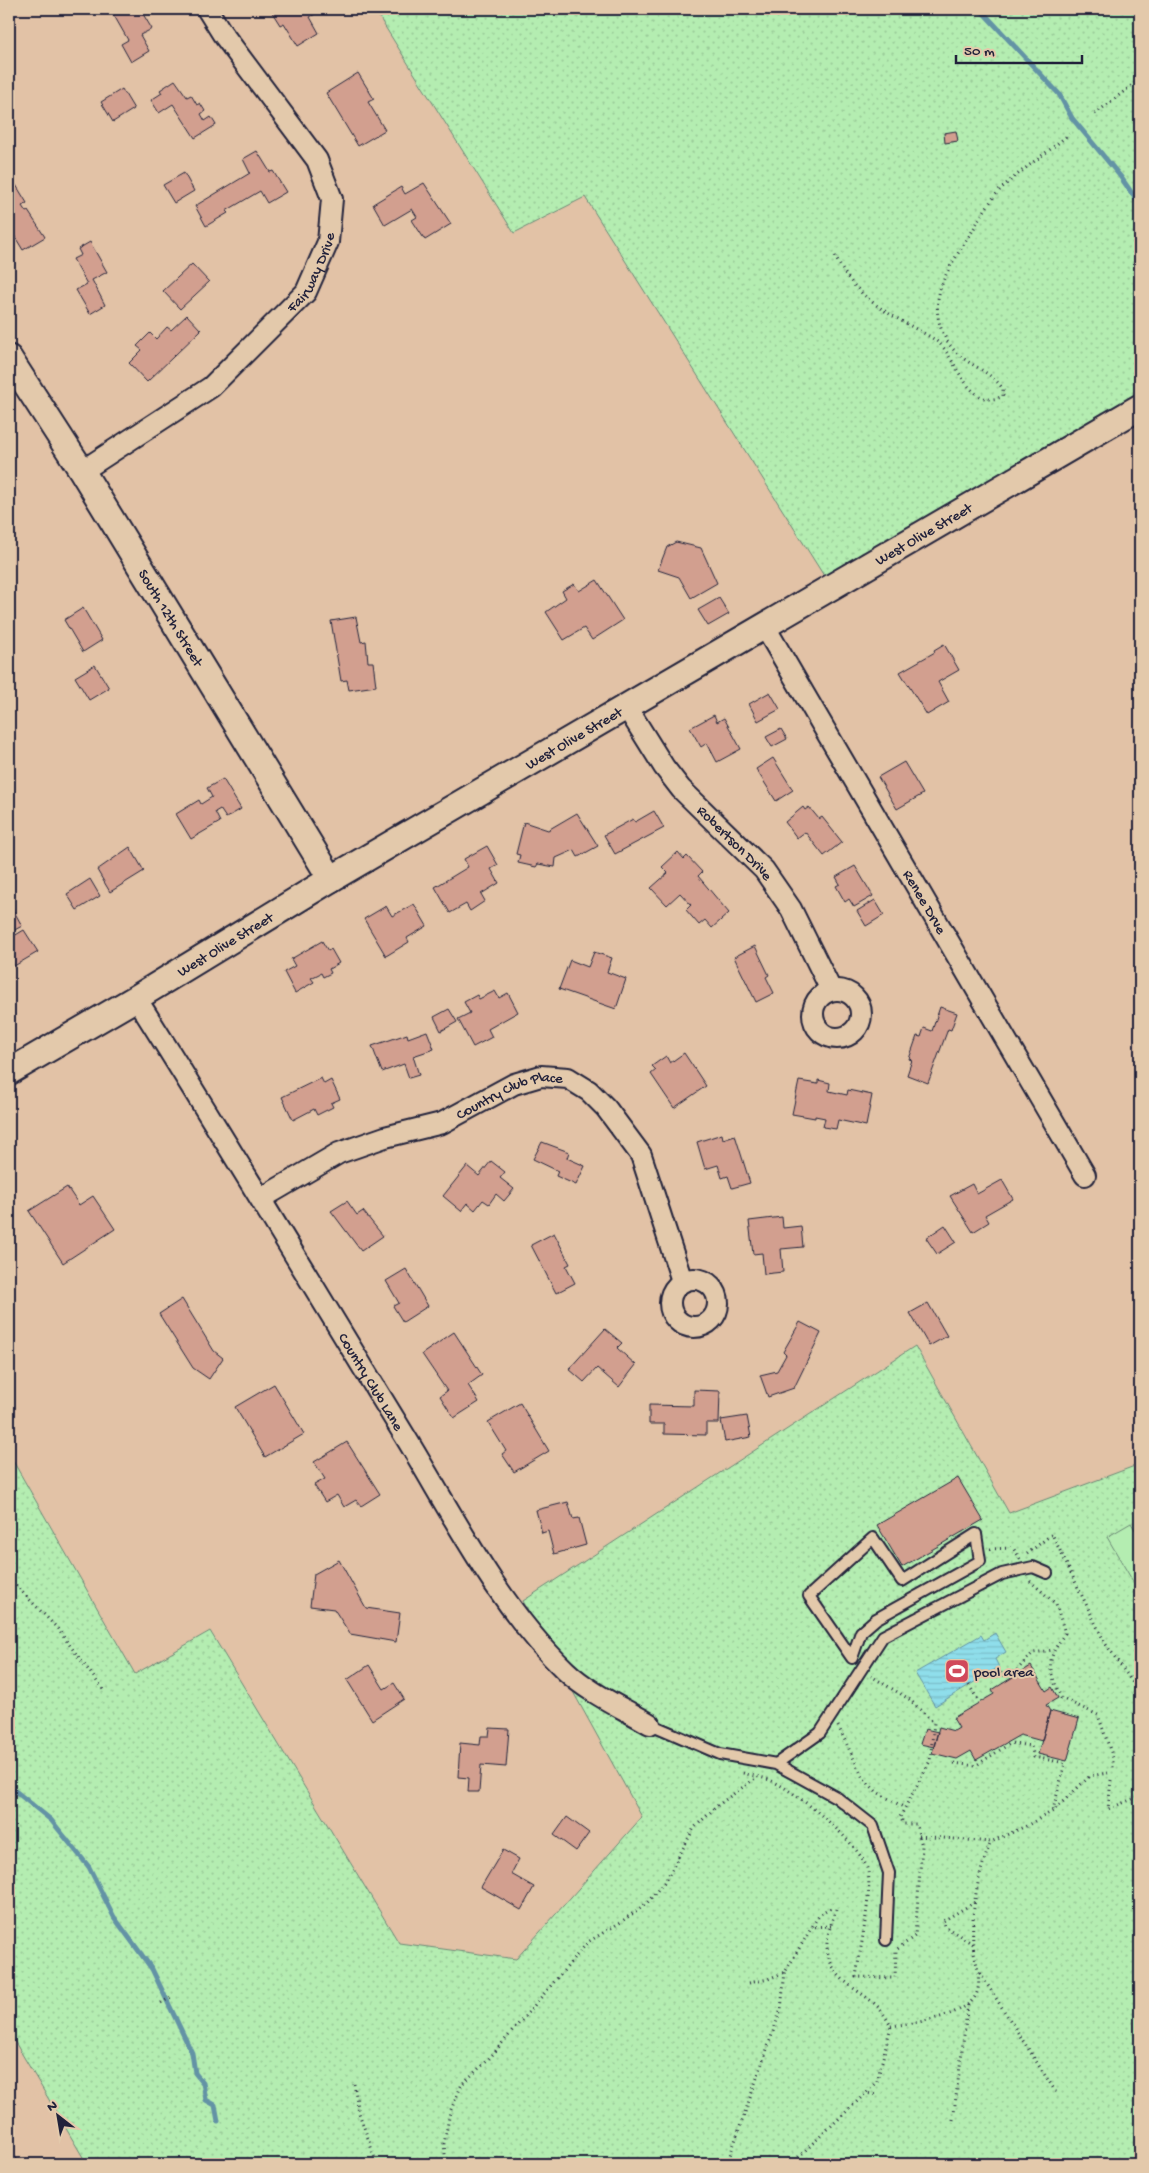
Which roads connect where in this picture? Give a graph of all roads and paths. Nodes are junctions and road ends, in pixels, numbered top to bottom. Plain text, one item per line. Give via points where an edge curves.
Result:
1 (207, 9) edge
2 (1140, 79) edge
3 (1095, 114) dead end
4 (1069, 134) dead end
5 (835, 256) dead end
6 (9, 358) edge
7 (1140, 406) edge
8 (82, 471) junction
9 (765, 627) junction
10 (626, 706) junction
11 (331, 879) junction
12 (831, 990) dead end
13 (136, 998) junction
14 (9, 1072) edge
15 (1085, 1175) dead end
16 (262, 1198) junction
17 (682, 1281) dead end
18 (979, 1553) junction
19 (1021, 1559) junction
20 (1018, 1570) junction
21 (1047, 1573) dead end
22 (9, 1578) edge
23 (1053, 1650) junction
24 (998, 1668) dead end
25 (969, 1685) dead end
26 (104, 1691) dead end
27 (1140, 1693) edge
28 (978, 1700) dead end
29 (650, 1724) joint
30 (954, 1763) dead end
31 (776, 1764) junction
32 (1113, 1768) dead end
33 (12, 1773) dead end
34 (1108, 1773) dead end
35 (9, 1776) edge
36 (1111, 1780) dead end
37 (1140, 1796) edge
38 (1053, 1811) junction
39 (919, 1836) dead end
40 (991, 1842) junction
41 (976, 1902) junction
42 (832, 1926) junction
43 (812, 1928) junction
44 (886, 1940) dead end
45 (973, 1944) junction
46 (785, 1972) junction
47 (979, 1973) junction
48 (749, 1983) dead end
49 (173, 1996) dead end
50 (161, 2003) dead end
51 (968, 2004) junction
52 (890, 2026) junction
53 (354, 2084) dead end
54 (866, 2093) junction
55 (1057, 2094) dead end
56 (877, 2095) dead end
57 (953, 2120) dead end
58 (377, 2164) edge
59 (446, 2164) edge
60 (727, 2164) edge
61 (791, 2164) edge

1 - 8 street, Fairway Drive via 316,160 332,199 328,242 306,292 211,387
2 - 3 path
4 - 5 path via 993,198 953,259 938,297 938,320 945,338 971,366 987,372 998,381 1003,396 997,399 969,388 942,346 862,295 847,279
6 - 8 street, South 12th Street
7 - 9 street, West Olive Street
8 - 11 street, South 12th Street
9 - 10 street, West Olive Street
9 - 15 street, Renee Drve
10 - 11 street, West Olive Street
10 - 12 street, Robertson Drive via 681,789 764,870 791,909
11 - 13 street, West Olive Street
13 - 14 street, West Olive Street
13 - 16 street, Country Club Lane
16 - 17 street, Country Club Place via 338,1153 442,1123 514,1084 541,1076 568,1078 589,1091 606,1108 641,1155
16 - 29 street, Country Club Lane via 470,1542 527,1628 567,1672
18 - 18 lane via 980,1562 876,1619 861,1632 852,1658 809,1596 873,1538 902,1581 976,1534
18 - 19 path via 998,1547 1013,1548
19 - 20 path via 1013,1566
19 - 27 path via 1052,1534 1105,1643
20 - 21 lane via 1033,1567
20 - 23 path via 1056,1604 1065,1633
20 - 31 lane via 1002,1574 883,1636 820,1733
22 - 26 path via 57,1628
23 - 24 path via 1033,1654 1016,1670 1002,1676
23 - 32 path via 1049,1670 1061,1698 1098,1715 1113,1758
25 - 28 path
29 - 31 lane via 720,1754
30 - 38 path via 974,1766 1011,1743 1032,1746 1034,1757 1065,1763
31 - 44 lane via 836,1796 873,1826 889,1873
31 - 59 path via 718,1805 694,1828 666,1880 647,1903 588,1942 487,2061 462,2084 448,2120 444,2144
33 - 35 path
34 - 38 path via 1090,1776
36 - 37 path via 1108,1810
38 - 40 path
39 - 40 path
40 - 41 path via 982,1864
41 - 45 path
41 - 45 path via 943,1921 944,1926
42 - 43 path
42 - 43 path via 834,1908 817,1918
42 - 52 path via 827,1946 833,1965 843,1980 875,2003
43 - 46 path
45 - 47 path
46 - 48 path
46 - 60 path via 781,2009
47 - 51 path via 978,1991
47 - 55 path
49 - 50 path
51 - 52 path via 947,2015
51 - 57 path
52 - 54 path via 877,2081
53 - 58 path via 365,2135
54 - 56 path
54 - 61 path

